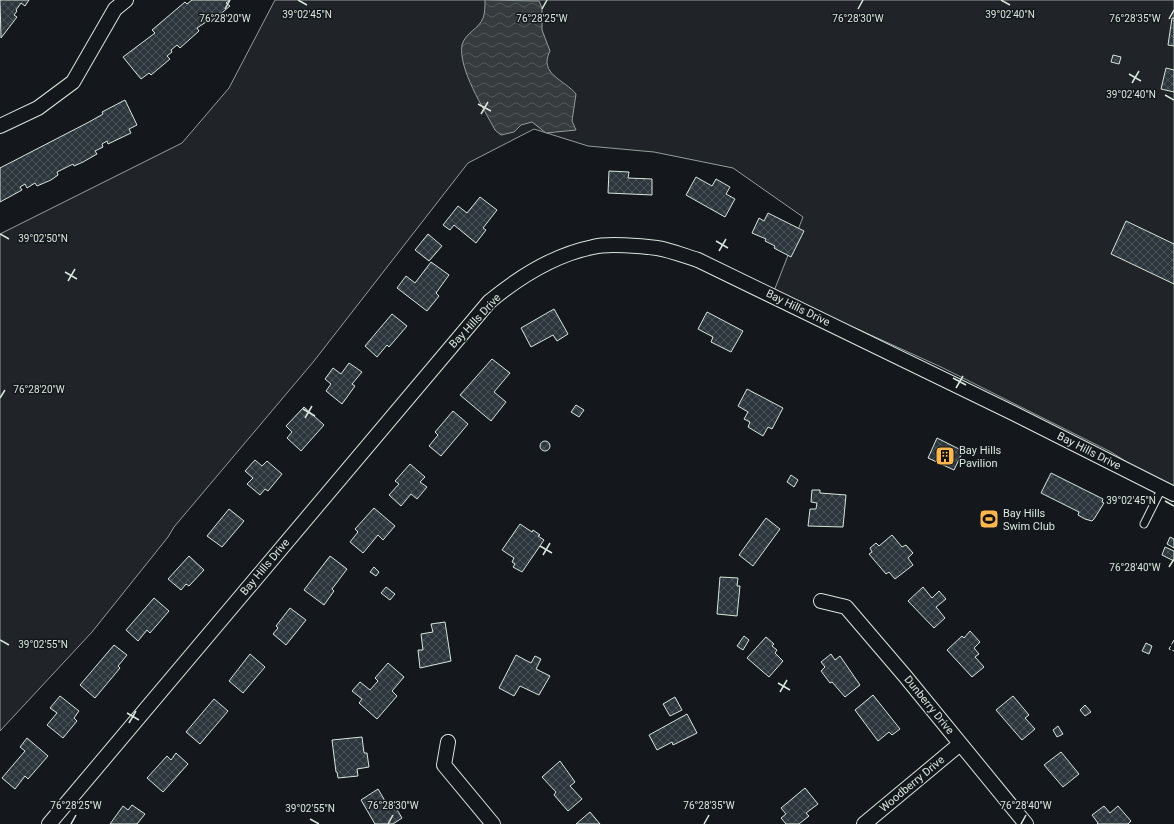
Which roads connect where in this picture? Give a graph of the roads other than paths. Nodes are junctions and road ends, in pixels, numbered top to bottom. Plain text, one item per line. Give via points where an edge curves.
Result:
1 (126, 0) edge
2 (0, 126) edge
3 (1168, 491) edge
4 (1144, 524) dead end
5 (821, 601) dead end
6 (448, 742) dead end
7 (960, 744) junction
8 (49, 824) edge
9 (493, 824) edge
10 (864, 824) edge
11 (1026, 824) edge

1 - 2 street via 115,9 73,82 38,108
3 - 4 lane
3 - 8 street, Bay Hills Drive via 698,260 658,248 594,246 543,265 514,281 489,302
5 - 7 street, Dunberry Drive via 846,608
6 - 9 street via 444,765
7 - 10 street, Woodberry Drive
7 - 11 street, Dunberry Drive

